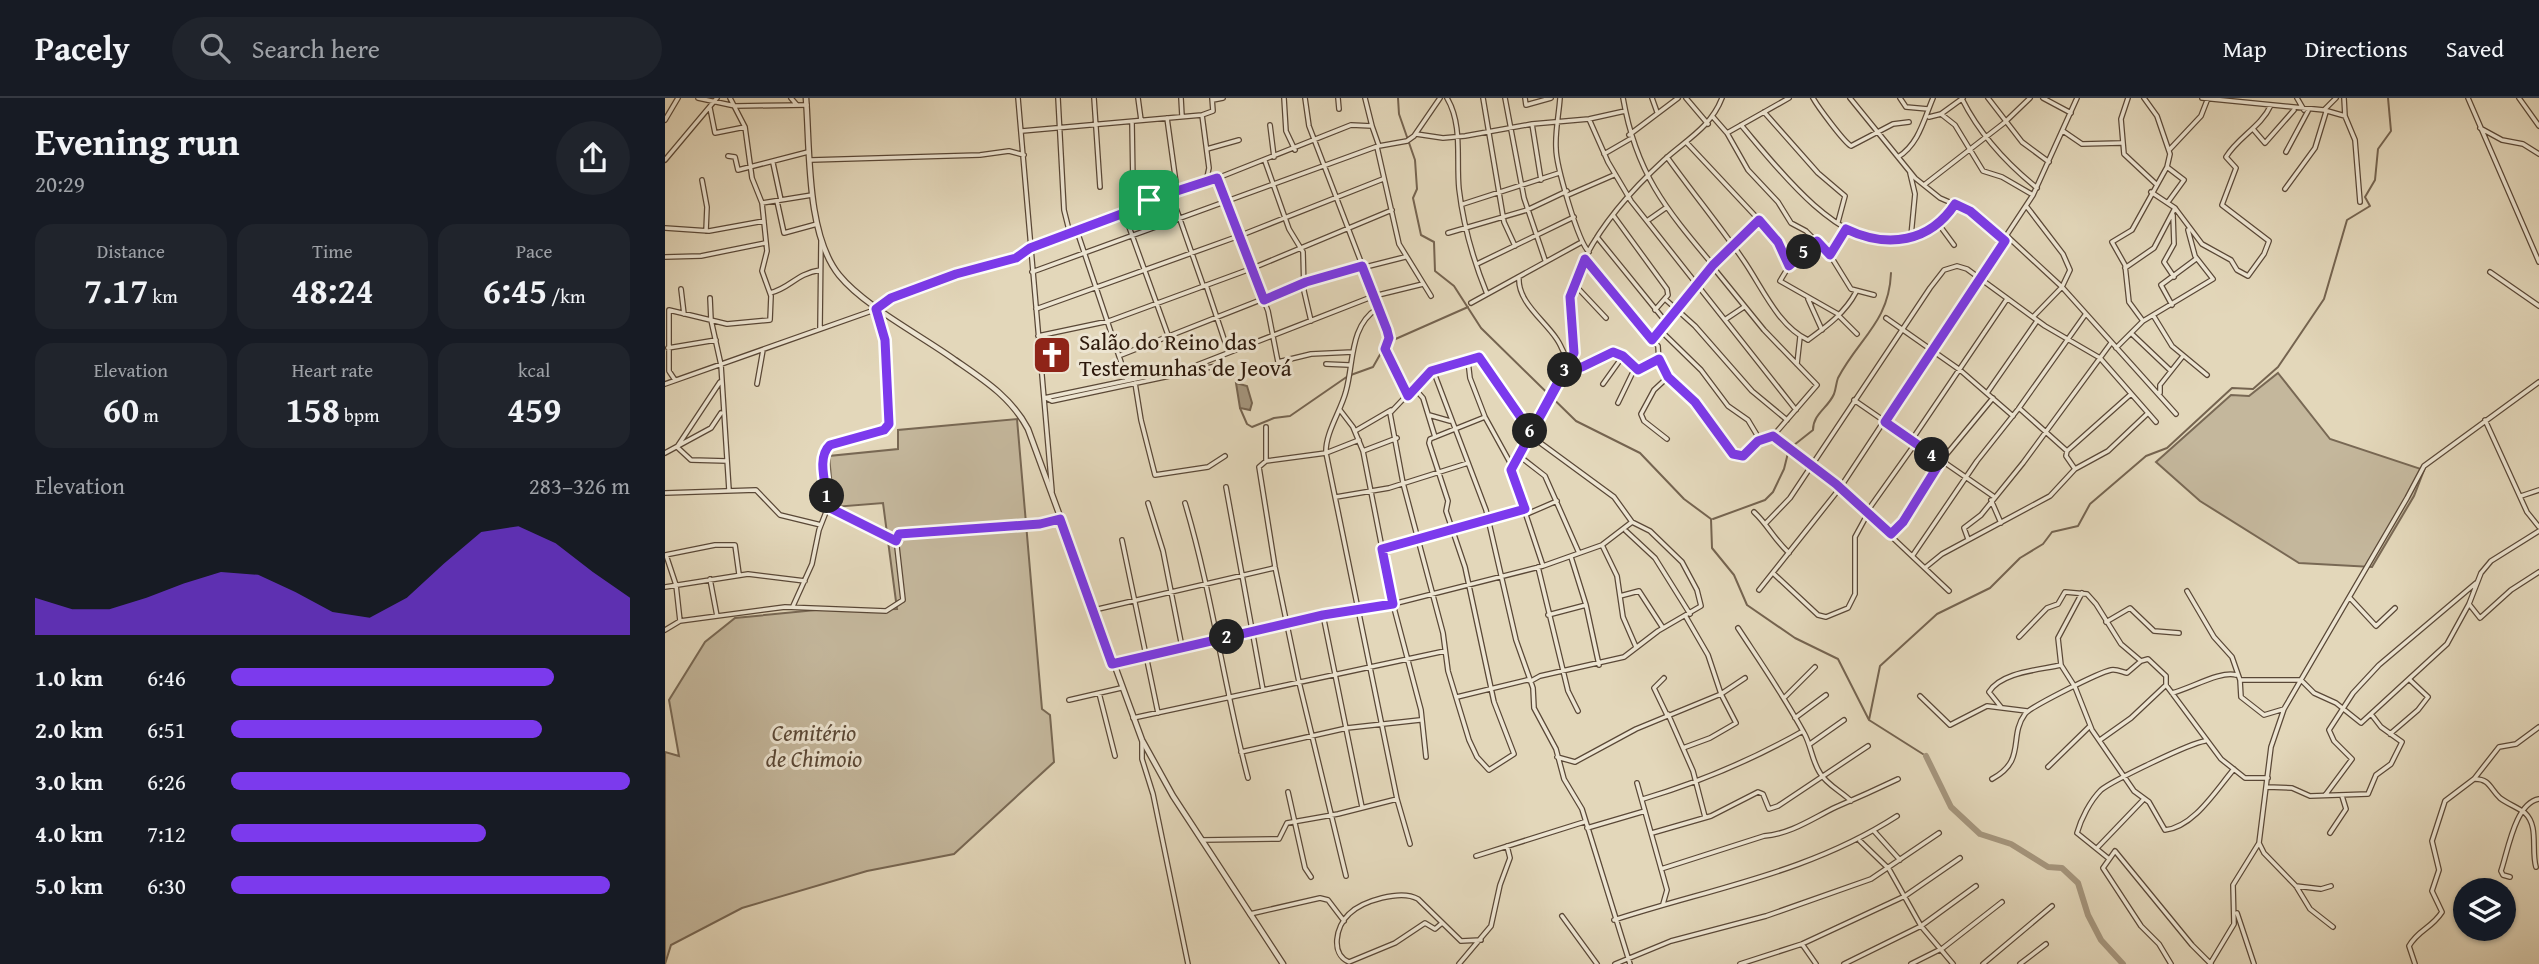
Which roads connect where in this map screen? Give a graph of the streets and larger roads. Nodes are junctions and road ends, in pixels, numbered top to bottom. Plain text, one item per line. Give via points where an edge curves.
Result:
1 (678, 98) edge
2 (698, 98) edge
3 (730, 98) edge
4 (791, 98) edge
5 (806, 98) edge
6 (1018, 98) edge
7 (1058, 98) edge
8 (1094, 98) edge
9 (1138, 98) edge
10 (1181, 98) edge
11 (1223, 98) edge
12 (1284, 98) edge
13 (1305, 98) edge
14 (1338, 98) edge
15 (1365, 98) edge
16 (1440, 98) edge
17 (1447, 98) edge
18 (1483, 98) edge
19 (1505, 98) edge
20 (1525, 98) edge
21 (1551, 98) edge
22 (1560, 98) edge
23 (1623, 98) edge
24 (1652, 98) edge
25 (1678, 98) edge
26 (1686, 98) edge
27 (1721, 98) edge
28 (1789, 98) edge
29 (1813, 98) edge
30 (1850, 98) edge
31 (1900, 98) edge
32 (1933, 98) edge
33 (1963, 98) edge
34 (1988, 98) edge
35 (2029, 98) edge
36 (2043, 98) edge
37 (2077, 98) edge
38 (2128, 98) edge
39 (2144, 98) edge
40 (2202, 98) edge
41 (2208, 98) edge
42 (2273, 98) edge
43 (2297, 98) edge
44 (2336, 98) edge
45 (2344, 98) edge
46 (2468, 98) edge
47 (2519, 98) edge
48 (1213, 99) edge
49 (715, 100) edge
50 (797, 105) junction
51 (807, 105) junction
52 (2269, 105) junction
53 (735, 106) junction
54 (710, 108) junction
55 (1339, 109) dead end
56 (1928, 110) junction
57 (2294, 110) junction
58 (2306, 110) junction
59 (1625, 111) junction
60 (2325, 111) junction
61 (1657, 112) junction
62 (1764, 112) junction
63 (2071, 113) junction
64 (1368, 114) junction
65 (1941, 114) junction
66 (1202, 115) junction
67 (1182, 116) junction
68 (2345, 116) junction
69 (1713, 117) junction
70 (1929, 117) junction
71 (1167, 118) junction
72 (1589, 119) junction
73 (665, 120) edge
74 (1141, 120) junction
75 (1558, 121) junction
76 (1132, 122) junction
77 (1909, 122) dead end
78 (1361, 123) junction
79 (2004, 123) junction
80 (1532, 124) junction
81 (1708, 124) junction
82 (1270, 125) dead end
83 (1741, 125) junction
84 (1097, 126) junction
85 (1372, 126) junction
86 (2539, 126) edge
87 (745, 127) junction
88 (1060, 128) junction
89 (1511, 128) junction
90 (2480, 128) junction
91 (2253, 129) junction
92 (1021, 131) junction
93 (1489, 131) junction
94 (2063, 131) junction
95 (1876, 132) junction
96 (1727, 133) junction
97 (1416, 134) junction
98 (1457, 135) junction
99 (1985, 136) junction
100 (1630, 137) junction
101 (1239, 141) dead end
102 (1314, 141) junction
103 (1686, 142) junction
104 (2121, 143) junction
105 (1378, 146) junction
106 (1207, 149) junction
107 (1968, 149) junction
108 (2170, 149) junction
109 (1296, 150) junction
110 (810, 152) junction
111 (2286, 152) dead end
112 (1604, 154) junction
113 (2539, 154) edge
114 (1024, 155) junction
115 (728, 156) dead end
116 (1667, 157) junction
117 (1898, 157) junction
118 (1274, 158) junction
119 (665, 160) edge
120 (811, 160) junction
121 (1265, 161) junction
122 (2049, 162) junction
123 (773, 163) junction
124 (1323, 166) junction
125 (2167, 167) junction
126 (751, 168) junction
127 (1559, 173) junction
128 (1910, 173) junction
129 (1614, 174) junction
130 (1648, 175) junction
131 (1217, 178) junction
132 (1383, 179) junction
133 (702, 180) dead end
134 (1541, 180) junction
135 (1206, 183) junction
136 (1275, 184) junction
137 (2156, 184) junction
138 (1924, 185) junction
139 (1100, 187) dead end
140 (1522, 187) junction
141 (2037, 188) junction
142 (2285, 189) dead end
143 (1177, 190) junction
144 (1170, 191) junction
145 (1499, 192) junction
146 (2151, 192) junction
147 (1567, 193) junction
148 (814, 194) junction
149 (2033, 195) junction
150 (1335, 197) junction
151 (1629, 197) junction
152 (779, 200) junction
153 (1226, 202) junction
154 (2168, 202) junction
155 (2360, 202) dead end
156 (762, 203) junction
157 (1463, 204) junction
158 (1955, 204) junction
159 (1140, 205) junction
160 (2026, 206) junction
161 (1667, 207) junction
162 (1392, 210) junction
163 (1527, 210) junction
164 (2174, 211) junction
165 (1124, 213) junction
166 (1504, 215) junction
167 (1613, 215) junction
168 (1574, 217) junction
169 (1287, 218) junction
170 (1180, 219) junction
171 (1759, 220) junction
172 (764, 221) junction
173 (1647, 221) junction
174 (1838, 222) junction
175 (818, 224) junction
176 (1467, 225) junction
177 (1940, 226) junction
178 (665, 228) edge
179 (2188, 228) junction
180 (1347, 229) junction
181 (1846, 229) junction
182 (706, 231) junction
183 (1077, 231) junction
184 (1448, 233) dead end
185 (1070, 234) junction
186 (1133, 236) junction
187 (1239, 236) junction
188 (1597, 236) junction
189 (1911, 236) junction
190 (1535, 237) junction
191 (2006, 239) junction
192 (821, 240) junction
193 (1817, 241) junction
194 (765, 243) junction
195 (1580, 243) junction
196 (1954, 245) dead end
197 (1515, 246) junction
198 (1732, 246) junction
199 (1030, 248) junction
200 (1300, 249) junction
201 (1191, 252) junction
202 (1589, 252) junction
203 (1085, 253) junction
204 (1830, 255) junction
205 (665, 257) edge
206 (1405, 257) junction
207 (1585, 259) junction
208 (2196, 259) junction
209 (1545, 260) junction
210 (2539, 262) edge
211 (1477, 264) junction
212 (1362, 266) junction
213 (1713, 266) junction
214 (1789, 266) junction
215 (1145, 268) junction
216 (1253, 268) junction
217 (2125, 268) junction
218 (820, 270) junction
219 (1032, 272) junction
220 (2490, 272) dead end
221 (1519, 277) junction
222 (2174, 277) junction
223 (1978, 280) junction
224 (1306, 282) junction
225 (1423, 284) junction
226 (1574, 284) junction
227 (1204, 285) junction
228 (1696, 285) junction
229 (1097, 286) junction
230 (2062, 287) junction
231 (681, 289) dead end
232 (1856, 292) junction
233 (770, 293) junction
234 (1487, 294) junction
235 (1874, 295) dead end
236 (1374, 296) junction
237 (1431, 296) dead end
238 (710, 298) dead end
239 (1665, 299) junction
240 (1808, 299) junction
241 (2007, 299) junction
242 (1264, 300) junction
243 (1156, 302) junction
244 (1471, 303) dead end
245 (2172, 305) junction
246 (2539, 306) edge
247 (1744, 307) junction
248 (878, 308) junction
249 (1378, 308) junction
250 (1036, 309) junction
251 (1677, 309) junction
252 (1655, 310) junction
253 (684, 314) junction
254 (2153, 314) junction
255 (1839, 315) junction
256 (2085, 315) junction
257 (1216, 318) junction
258 (1607, 318) dead end
259 (1886, 318) dead end
260 (1726, 319) junction
261 (2035, 319) junction
262 (711, 320) junction
263 (1109, 321) junction
264 (1311, 321) junction
265 (2143, 321) junction
266 (1666, 322) junction
267 (821, 328) junction
268 (1660, 330) junction
269 (1822, 330) junction
270 (1903, 331) junction
271 (1273, 333) junction
272 (2132, 333) junction
273 (1857, 334) dead end
274 (1168, 335) junction
275 (1799, 335) junction
276 (1038, 336) junction
277 (716, 340) junction
278 (1652, 340) junction
279 (2068, 340) junction
280 (2111, 343) junction
281 (668, 348) junction
282 (2116, 349) junction
283 (763, 351) junction
284 (1228, 351) junction
285 (1931, 351) junction
286 (1353, 352) junction
287 (1121, 355) junction
288 (1623, 356) junction
289 (2183, 356) junction
290 (2100, 358) junction
291 (1659, 359) junction
292 (1468, 361) junction
293 (1570, 362) junction
294 (1326, 364) dead end
295 (1797, 364) junction
296 (721, 365) junction
297 (1221, 365) dead end
298 (1349, 365) junction
299 (1566, 369) junction
300 (1433, 370) junction
301 (1638, 370) junction
302 (1960, 370) junction
303 (2171, 371) junction
304 (2207, 375) dead end
305 (1668, 377) junction
306 (675, 380) junction
307 (1127, 380) junction
308 (720, 382) junction
309 (2539, 382) edge
310 (1135, 383) junction
311 (665, 384) edge
312 (757, 384) dead end
313 (1603, 384) dead end
314 (1416, 388) junction
315 (1987, 393) junction
316 (2131, 394) junction
317 (2161, 395) junction
318 (1408, 396) junction
319 (1045, 398) junction
320 (1993, 398) junction
321 (1854, 400) junction
322 (1618, 404) dead end
323 (2019, 408) junction
324 (1340, 410) junction
325 (1391, 410) junction
326 (1796, 410) junction
327 (722, 411) junction
328 (2147, 414) junction
329 (2176, 414) dead end
330 (1429, 415) junction
331 (2013, 415) junction
332 (1485, 417) junction
333 (1787, 419) junction
334 (2485, 420) junction
335 (1452, 422) junction
336 (1885, 422) junction
337 (2156, 422) dead end
338 (1266, 427) dead end
339 (1455, 430) junction
340 (1355, 431) junction
341 (2047, 431) junction
342 (1531, 432) junction
343 (1773, 436) junction
344 (1435, 437) junction
345 (1397, 438) junction
346 (1667, 439) dead end
347 (1359, 440) junction
348 (1760, 440) junction
349 (1913, 442) junction
350 (677, 447) junction
351 (1363, 451) junction
352 (2067, 451) junction
353 (665, 453) edge
354 (1326, 453) junction
355 (1518, 455) junction
356 (1225, 456) dead end
357 (727, 461) junction
358 (1266, 461) junction
359 (1941, 461) junction
360 (1468, 463) junction
361 (1809, 465) junction
362 (1512, 466) junction
363 (2074, 469) junction
364 (1438, 473) junction
365 (1965, 478) junction
366 (1403, 483) junction
367 (1226, 486) dead end
368 (1840, 488) junction
369 (729, 490) junction
370 (1369, 490) junction
371 (2539, 490) edge
372 (665, 493) edge
373 (2521, 496) junction
374 (1053, 497) junction
375 (1336, 497) junction
376 (1992, 498) junction
377 (1557, 501) junction
378 (1148, 503) dead end
379 (1185, 503) dead end
380 (828, 507) junction
381 (1526, 512) junction
382 (1754, 512) dead end
383 (1866, 514) junction
384 (1060, 519) junction
385 (1488, 521) junction
386 (1632, 522) junction
387 (1766, 523) junction
388 (2001, 523) junction
389 (821, 525) junction
390 (2539, 529) edge
391 (1453, 530) junction
392 (1625, 530) junction
393 (1891, 534) junction
394 (1416, 538) junction
395 (1122, 540) dead end
396 (1968, 540) junction
397 (896, 541) junction
398 (1602, 545) junction
399 (1382, 549) junction
400 (1789, 552) junction
401 (1579, 554) junction
402 (665, 555) edge
403 (1913, 555) junction
404 (1571, 556) junction
405 (1275, 567) junction
406 (1540, 567) junction
407 (1926, 567) junction
408 (2539, 572) edge
409 (1773, 573) junction
410 (739, 575) junction
411 (1241, 575) junction
412 (1503, 577) junction
413 (710, 579) junction
414 (805, 581) junction
415 (2477, 582) junction
416 (1205, 583) junction
417 (1468, 583) junction
418 (676, 585) junction
419 (665, 587) edge
420 (1759, 590) dead end
421 (1949, 591) dead end
422 (2187, 591) dead end
423 (1170, 592) junction
424 (1430, 593) junction
425 (2082, 593) junction
426 (1620, 596) junction
427 (2350, 598) junction
428 (1136, 599) junction
429 (1393, 604) junction
430 (2469, 604) junction
431 (1586, 605) junction
432 (793, 607) junction
433 (2395, 608) dead end
434 (1360, 609) junction
435 (1092, 610) junction
436 (1323, 615) junction
437 (1548, 615) junction
438 (717, 616) junction
439 (1688, 616) junction
440 (680, 621) junction
441 (2106, 622) junction
442 (1288, 624) junction
443 (1663, 628) junction
444 (1738, 628) dead end
445 (665, 630) edge
446 (1251, 632) junction
447 (2179, 633) dead end
448 (2019, 637) dead end
449 (1217, 639) junction
450 (1182, 647) junction
451 (1636, 647) junction
452 (1446, 651) junction
453 (1145, 657) junction
454 (1407, 658) junction
455 (2141, 661) junction
456 (1112, 664) junction
457 (1599, 665) junction
458 (2061, 665) junction
459 (1371, 666) junction
460 (1815, 667) dead end
461 (1564, 671) junction
462 (1333, 674) junction
463 (1664, 678) dead end
464 (1745, 678) dead end
465 (2239, 678) junction
466 (2409, 679) junction
467 (2301, 680) junction
468 (1531, 681) junction
469 (1299, 682) junction
470 (2167, 685) junction
471 (2075, 687) junction
472 (1121, 688) junction
473 (1491, 689) junction
474 (1263, 690) junction
475 (2172, 692) junction
476 (1099, 694) junction
477 (1721, 694) junction
478 (1826, 695) dead end
479 (1920, 696) dead end
480 (1228, 697) junction
481 (1457, 697) junction
482 (1784, 698) junction
483 (1069, 700) dead end
484 (2001, 708) junction
485 (2284, 709) junction
486 (2344, 710) junction
487 (1577, 711) dead end
488 (2028, 711) junction
489 (1158, 713) junction
490 (2371, 713) junction
491 (1668, 715) junction
492 (1133, 718) junction
493 (1795, 718) junction
494 (1420, 720) junction
495 (1844, 720) dead end
496 (1382, 723) junction
497 (2090, 726) junction
498 (2539, 727) edge
499 (1347, 728) junction
500 (1803, 731) junction
501 (2390, 734) junction
502 (1312, 737) junction
503 (1142, 740) junction
504 (2100, 740) junction
505 (2205, 741) junction
506 (1810, 744) junction
507 (1868, 746) dead end
508 (1683, 748) junction
509 (1241, 752) junction
510 (1115, 756) dead end
511 (1426, 757) dead end
512 (1557, 757) junction
513 (2048, 767) dead end
514 (2234, 769) junction
515 (2124, 777) junction
516 (1248, 778) dead end
517 (1824, 778) junction
518 (2268, 778) junction
519 (1898, 779) dead end
520 (1992, 779) dead end
521 (2474, 779) junction
522 (1637, 783) dead end
523 (1695, 783) junction
524 (2267, 787) junction
525 (1288, 792) dead end
526 (2326, 794) junction
527 (2342, 796) junction
528 (1397, 799) junction
529 (1643, 799) junction
530 (2144, 799) junction
531 (2539, 799) edge
532 (1851, 801) junction
533 (1362, 807) junction
534 (1646, 810) junction
535 (2523, 811) junction
536 (1330, 814) junction
537 (1897, 817) dead end
538 (1705, 818) junction
539 (1585, 821) junction
540 (1296, 822) junction
541 (1587, 828) junction
542 (1874, 831) junction
543 (1652, 833) junction
544 (1938, 833) dead end
545 (2330, 833) dead end
546 (1202, 840) junction
547 (1860, 840) junction
548 (1410, 844) dead end
549 (2259, 844) junction
550 (1507, 846) junction
551 (2098, 848) junction
552 (1476, 856) dead end
553 (1960, 858) dead end
554 (2108, 858) junction
555 (1900, 860) junction
556 (2536, 867) dead end
557 (1661, 869) junction
558 (1889, 869) junction
559 (1346, 876) dead end
560 (1311, 877) dead end
561 (2510, 877) dead end
562 (1976, 886) dead end
563 (2296, 886) junction
564 (2331, 886) dead end
565 (1905, 896) junction
566 (2002, 902) dead end
567 (1663, 904) junction
568 (2052, 906) dead end
569 (2236, 912) junction
570 (1249, 914) junction
571 (1562, 916) dead end
572 (1614, 919) junction
573 (1343, 921) junction
574 (1442, 923) junction
575 (1921, 926) junction
576 (2333, 927) dead end
577 (1481, 940) junction
578 (1802, 944) junction
579 (2046, 944) dead end
580 (1938, 949) junction
581 (1628, 957) junction
582 (1188, 964) edge
583 (1283, 964) edge
584 (1459, 964) edge
585 (1597, 964) edge
586 (1615, 964) edge
587 (1630, 964) edge
588 (1740, 964) edge
589 (1816, 964) edge
590 (1844, 964) edge
591 (1911, 964) edge
592 (1953, 964) edge
593 (1983, 964) edge
594 (2020, 964) edge
595 (2171, 964) edge
596 (2210, 964) edge
597 (2254, 964) edge
598 (2415, 964) edge

1 - 73 street
2 - 49 street
3 - 53 street
4 - 50 street
5 - 51 street
6 - 92 street
7 - 88 street
8 - 84 street
9 - 74 street
10 - 67 street
11 - 48 street
12 - 109 street via 1286,131
13 - 102 street
14 - 55 street
15 - 64 street
16 - 97 street
17 - 98 street
18 - 93 street
19 - 89 street
20 - 21 street via 1526,105
22 - 75 street
23 - 59 street
24 - 61 street
25 - 61 street
26 - 81 street
27 - 69 street
28 - 62 street
29 - 95 street via 1848,145
30 - 95 street
31 - 56 street via 1904,107
32 - 56 street
33 - 65 street
33 - 99 street
34 - 79 street
35 - 79 street
36 - 63 street
37 - 63 street
38 - 104 street
39 - 108 street
40 - 41 street
41 - 52 street
41 - 108 street via 2201,116
42 - 52 street
43 - 58 street
44 - 60 street
45 - 68 street
46 - 90 street
47 - 86 street
48 - 66 street via 1213,111
49 - 53 street
49 - 54 street
50 - 51 street
50 - 53 street
51 - 110 street
52 - 57 street
52 - 91 street
53 - 87 street
54 - 87 street via 715,133
54 - 119 street
56 - 70 street
57 - 58 street
57 - 91 street via 2265,143
58 - 60 street
58 - 111 street
59 - 72 street
59 - 100 street
60 - 68 street
60 - 142 street via 2315,148
61 - 100 street
62 - 83 street
62 - 174 street via 1845,196
63 - 94 street
64 - 78 street
64 - 85 street
65 - 70 street
65 - 107 street via 1954,123
66 - 67 street
66 - 106 street
67 - 71 street
68 - 155 street via 2355,140
69 - 81 street
69 - 96 street
70 - 117 street
71 - 74 street
71 - 143 street
72 - 75 street
72 - 112 street
74 - 76 street
75 - 80 street
75 - 127 street
76 - 84 street
76 - 159 street via 1133,184
77 - 95 street
78 - 85 street
78 - 102 street
79 - 99 street
79 - 122 street
80 - 89 street
80 - 134 street
81 - 103 street
82 - 118 street
83 - 96 street
83 - 174 street via 1803,195
84 - 88 street
84 - 139 street
85 - 105 street
87 - 126 street
88 - 92 street
88 - 185 street via 1064,210
89 - 93 street
89 - 140 street
90 - 113 street
90 - 210 street
91 - 179 street via 2226,155 2236,168 2222,203 2269,241 2264,254 2246,275 2231,260 2202,244
92 - 114 street
93 - 98 street
93 - 145 street
94 - 104 street via 2082,144
94 - 122 street
95 - 117 street
96 - 193 street via 1745,166 1788,220
97 - 98 street
97 - 105 street via 1407,141
98 - 157 street
99 - 107 street
99 - 141 street
100 - 112 street
100 - 130 street
101 - 106 street
102 - 109 street
102 - 124 street
103 - 116 street
103 - 171 street
104 - 137 street via 2125,157
105 - 124 street
105 - 132 street
106 - 135 street
107 - 138 street
107 - 149 street via 1989,175 2002,177
108 - 125 street
109 - 118 street
110 - 120 street
110 - 123 street
112 - 129 street
114 - 120 street via 1009,151
114 - 199 street
115 - 126 street via 736,158 737,170
116 - 130 street
116 - 198 street
117 - 128 street
118 - 121 street
120 - 148 street
121 - 131 street
121 - 136 street
122 - 141 street
123 - 126 street
123 - 152 street
124 - 136 street
124 - 150 street
125 - 137 street
125 - 154 street via 2183,180
126 - 156 street
127 - 134 street
127 - 147 street
128 - 138 street
128 - 189 street via 1915,194
129 - 147 street
129 - 151 street
130 - 151 street
130 - 161 street
131 - 135 street
131 - 153 street
132 - 150 street
132 - 162 street
133 - 182 street
134 - 140 street
135 - 143 street
136 - 153 street
136 - 169 street
137 - 146 street
138 - 158 street
140 - 145 street
140 - 163 street
141 - 149 street
143 - 144 street
144 - 159 street
144 - 170 street
145 - 157 street
145 - 166 street
146 - 154 street
146 - 217 street via 2131,232 2112,242
147 - 163 street
147 - 168 street
148 - 152 street
148 - 175 street
149 - 160 street
150 - 169 street
150 - 180 street
151 - 167 street
151 - 173 street
152 - 156 street
152 - 175 street via 784,233
153 - 170 street
153 - 187 street
154 - 164 street
156 - 172 street
157 - 176 street
158 - 177 street
158 - 191 street
159 - 165 street
160 - 191 street
160 - 230 street via 2066,260 2070,273
161 - 173 street
161 - 213 street
162 - 180 street
162 - 206 street
163 - 166 street
163 - 190 street
164 - 179 street
164 - 217 street via 2154,248
164 - 222 street via 2174,244 2164,262
165 - 183 street
165 - 186 street
166 - 176 street
166 - 197 street
167 - 188 street
167 - 239 street via 1667,289
168 - 190 street
168 - 195 street
169 - 187 street
169 - 200 street
170 - 186 street
170 - 201 street
171 - 198 street
171 - 214 street via 1778,242
172 - 182 street
172 - 194 street
173 - 228 street
174 - 181 street
175 - 192 street
176 - 184 street
176 - 211 street
177 - 189 street
177 - 196 street
178 - 182 street
179 - 208 street
180 - 200 street
180 - 212 street
181 - 189 street via 1887,242
181 - 204 street
183 - 185 street
183 - 203 street
185 - 199 street
186 - 203 street
186 - 215 street
187 - 201 street
187 - 216 street
188 - 202 street
188 - 252 street
190 - 197 street
190 - 209 street
191 - 223 street
191 - 230 street
192 - 218 street
192 - 248 street via 843,279
193 - 204 street
193 - 214 street
194 - 205 street via 701,257
194 - 233 street via 768,251 762,271
195 - 202 street
195 - 209 street
197 - 211 street
198 - 213 street
198 - 275 street via 1779,315
199 - 219 street
199 - 248 street via 1016,258 891,298
200 - 216 street
200 - 224 street
201 - 215 street
201 - 227 street
202 - 207 street
203 - 219 street
203 - 229 street
204 - 232 street
206 - 212 street
206 - 225 street
207 - 226 street
207 - 278 street
208 - 222 street
208 - 245 street via 2214,277
209 - 221 street
211 - 234 street
212 - 224 street
212 - 236 street
213 - 228 street
213 - 247 street
214 - 240 street via 1780,281
215 - 229 street
215 - 243 street
216 - 227 street
216 - 242 street
217 - 265 street via 2129,302
218 - 233 street via 799,275
218 - 267 street
219 - 250 street
220 - 246 street
221 - 234 street
221 - 293 street via 1526,300
222 - 245 street via 2161,285
223 - 241 street
223 - 270 street via 1962,267 1944,270
223 - 285 street
224 - 242 street
224 - 264 street
225 - 236 street
225 - 237 street
226 - 258 street
226 - 293 street via 1570,310 1576,347
227 - 243 street
227 - 257 street
228 - 251 street
228 - 260 street
229 - 250 street
229 - 263 street
230 - 256 street
230 - 261 street
231 - 253 street
232 - 235 street
232 - 255 street
233 - 262 street via 769,321 727,324
234 - 244 street
236 - 249 street
236 - 264 street
238 - 262 street
239 - 251 street
239 - 252 street
240 - 255 street
240 - 269 street
241 - 261 street
241 - 302 street
242 - 257 street
242 - 271 street
243 - 263 street
243 - 274 street
245 - 254 street
247 - 260 street
247 - 295 street
248 - 267 street
248 - 374 street via 1012,404 1028,429
248 - 380 street via 885,340 889,424 884,430 827,447 823,471
249 - 286 street via 1365,318
249 - 318 street via 1389,338 1385,349
250 - 276 street
251 - 266 street
251 - 333 street via 1752,391
252 - 266 street
253 - 262 street
253 - 281 street via 668,312
254 - 265 street
254 - 289 street via 2170,344
255 - 269 street
255 - 273 street
256 - 279 street
256 - 280 street
257 - 274 street
257 - 284 street
259 - 270 street
260 - 326 street
261 - 279 street
261 - 315 street
262 - 277 street
263 - 276 street
263 - 287 street
264 - 271 street
265 - 272 street
266 - 268 street
267 - 283 street
268 - 278 street
268 - 348 street via 1701,370 1734,412 1748,420
269 - 275 street via 1808,340
270 - 285 street
270 - 321 street
271 - 284 street
271 - 286 street via 1281,364 1311,354
272 - 282 street
272 - 303 street
274 - 287 street
275 - 295 street
276 - 319 street
277 - 281 street
277 - 296 street
278 - 291 street via 1660,350
279 - 290 street
279 - 323 street
280 - 282 street
280 - 290 street
281 - 306 street via 669,371
282 - 317 street
283 - 296 street
283 - 312 street
284 - 307 street via 1192,367
285 - 302 street
285 - 336 street
286 - 298 street
287 - 307 street
288 - 299 street via 1613,352 1582,367
288 - 301 street
288 - 313 street
289 - 303 street
289 - 304 street
290 - 316 street
290 - 341 street
291 - 301 street
291 - 305 street
292 - 300 street
292 - 332 street
292 - 342 street via 1479,357
293 - 299 street
294 - 298 street
295 - 326 street via 1817,386
296 - 306 street
296 - 308 street
297 - 310 street
298 - 324 street
299 - 342 street
300 - 314 street
300 - 335 street
301 - 322 street via 1628,379
302 - 315 street
302 - 349 street
303 - 317 street via 2160,385
305 - 346 street via 1654,390 1641,414
305 - 348 street via 1695,402 1733,454 1743,456
306 - 311 street
307 - 319 street
308 - 327 street
308 - 350 street
309 - 334 street
310 - 319 street via 1052,401
310 - 356 street via 1155,475 1208,467
314 - 318 street
314 - 330 street
315 - 320 street
316 - 328 street
316 - 352 street
317 - 329 street
318 - 325 street
319 - 374 street
320 - 331 street
320 - 359 street
321 - 336 street
321 - 361 street
323 - 331 street
323 - 341 street
324 - 340 street
324 - 354 street
325 - 340 street
325 - 345 street
326 - 333 street
327 - 350 street via 715,425
327 - 357 street
328 - 337 street
328 - 363 street via 2108,451
330 - 335 street
330 - 344 street
331 - 365 street
332 - 339 street
332 - 362 street
333 - 343 street
334 - 373 street
334 - 427 street via 2419,471
335 - 339 street
336 - 349 street
336 - 368 street
338 - 358 street
339 - 344 street
339 - 360 street
340 - 347 street
341 - 352 street
341 - 376 street
342 - 355 street
342 - 386 street via 1614,497
343 - 348 street
343 - 361 street
344 - 364 street via 1429,443
345 - 351 street
345 - 366 street
347 - 351 street
347 - 354 street
349 - 359 street
349 - 383 street
350 - 353 street
350 - 357 street via 691,460
351 - 370 street
352 - 363 street
354 - 358 street
354 - 375 street
355 - 362 street
355 - 377 street via 1545,476
357 - 369 street
358 - 405 street via 1259,467
359 - 365 street
359 - 393 street
360 - 364 street
360 - 385 street
361 - 368 street
361 - 387 street via 1790,498
362 - 381 street via 1513,483
363 - 388 street via 2050,496
364 - 366 street
364 - 391 street
365 - 376 street
365 - 403 street
366 - 370 street
366 - 394 street
367 - 411 street
368 - 383 street
368 - 400 street
369 - 372 street
369 - 389 street via 759,491 780,515
370 - 375 street
370 - 399 street
371 - 373 street
373 - 390 street
374 - 384 street
375 - 434 street
376 - 388 street
376 - 396 street via 1963,530
377 - 381 street
377 - 401 street
378 - 423 street
379 - 416 street
380 - 389 street
380 - 397 street
381 - 385 street
381 - 406 street
382 - 387 street
383 - 393 street
383 - 409 street via 1855,537 1855,594 1848,608 1826,617 1818,615
384 - 397 street via 899,534
384 - 435 street
385 - 391 street
385 - 412 street
386 - 392 street
386 - 439 street via 1650,531 1685,566 1701,604
387 - 400 street via 1771,536
388 - 396 street
389 - 414 street
390 - 415 street via 2491,561
391 - 394 street
391 - 417 street
392 - 398 street
392 - 439 street via 1655,558
393 - 403 street
394 - 399 street
394 - 424 street
395 - 428 street
396 - 407 street
397 - 432 street via 903,600 895,608
398 - 401 street
398 - 426 street via 1617,576
399 - 429 street
400 - 409 street
401 - 404 street
402 - 410 street via 736,545
402 - 418 street
403 - 407 street
404 - 406 street
404 - 431 street
405 - 411 street
405 - 442 street
406 - 412 street
406 - 437 street
407 - 421 street
408 - 430 street via 2480,618
409 - 420 street
410 - 413 street
410 - 414 street
411 - 416 street
411 - 446 street
412 - 417 street
412 - 468 street
413 - 418 street
413 - 438 street
414 - 432 street
415 - 430 street
415 - 486 street via 2379,665
416 - 423 street
416 - 449 street
417 - 424 street
417 - 473 street
418 - 419 street
418 - 440 street
422 - 465 street via 2214,637 2230,654
423 - 428 street
423 - 450 street
424 - 429 street
424 - 452 street
425 - 441 street via 2096,604
425 - 448 street via 2061,594 2058,604 2047,608
425 - 458 street via 2058,638
426 - 443 street via 1639,591
426 - 451 street via 1623,618
427 - 433 street via 2376,626
427 - 467 street
428 - 435 street
428 - 453 street
429 - 434 street
429 - 454 street
430 - 466 street via 2447,644
431 - 437 street
431 - 457 street
432 - 438 street
434 - 436 street
434 - 459 street
435 - 456 street
436 - 442 street
436 - 462 street
437 - 461 street
438 - 440 street
439 - 443 street
439 - 477 street
440 - 445 street
441 - 447 street via 2130,608 2154,631
441 - 455 street via 2121,644
442 - 446 street
442 - 469 street
443 - 451 street
444 - 482 street
446 - 449 street
446 - 474 street
449 - 450 street
449 - 480 street
450 - 453 street
451 - 457 street via 1624,657
452 - 454 street
452 - 481 street
453 - 456 street
453 - 489 street
454 - 459 street
454 - 494 street
455 - 470 street via 2148,659
455 - 471 street via 2127,673 2111,670
456 - 472 street
457 - 461 street
458 - 471 street
458 - 484 street via 2014,676 1991,688 1989,692
459 - 462 street
459 - 496 street
460 - 482 street
461 - 468 street
461 - 487 street
462 - 469 street
462 - 499 street
463 - 491 street via 1654,688
464 - 477 street
465 - 467 street
465 - 475 street via 2227,674 2193,689
465 - 485 street via 2241,696 2262,713
466 - 490 street
466 - 501 street via 2428,697
467 - 485 street
467 - 486 street
468 - 473 street
468 - 512 street via 1534,708
469 - 474 street
469 - 502 street
470 - 475 street
470 - 504 street
471 - 488 street
471 - 497 street
472 - 476 street
472 - 492 street
473 - 481 street
473 - 481 street via 1514,754 1491,770 1477,757
474 - 480 street
475 - 505 street
476 - 483 street
476 - 510 street
477 - 491 street
477 - 508 street via 1735,725
478 - 493 street
479 - 484 street via 1950,724 1973,710
480 - 489 street
480 - 509 street
482 - 493 street
484 - 488 street
485 - 518 street via 2271,747
486 - 490 street via 2361,723
486 - 526 street via 2329,730 2352,759
488 - 520 street via 2010,765
489 - 492 street
490 - 501 street
491 - 508 street
491 - 512 street via 1576,762
492 - 503 street
493 - 500 street
494 - 496 street
494 - 511 street
495 - 506 street
496 - 499 street
496 - 528 street
497 - 504 street
497 - 513 street
498 - 521 street via 2516,744 2499,747
499 - 502 street
499 - 533 street
500 - 506 street
500 - 523 street via 1752,760
501 - 527 street via 2402,742 2368,794
502 - 509 street
502 - 536 street
503 - 546 street
503 - 582 street via 1142,760
504 - 515 street
505 - 514 street
505 - 515 street
506 - 517 street
507 - 517 street
508 - 523 street
509 - 516 street
512 - 539 street
514 - 518 street via 2248,779
514 - 530 street via 2192,817 2174,829 2165,830
515 - 530 street
515 - 551 street via 2101,791 2077,832
517 - 532 street
517 - 538 street via 1772,808 1758,792
518 - 524 street
519 - 532 street
521 - 535 street via 2489,782 2499,796
521 - 598 street via 2445,801 2437,820 2432,841 2439,870 2433,891 2442,912 2409,946
522 - 529 street
523 - 529 street
523 - 538 street via 1706,808
524 - 526 street via 2292,788 2310,796
524 - 549 street
525 - 540 street
526 - 527 street
527 - 545 street via 2346,809
528 - 533 street
528 - 548 street
529 - 534 street
530 - 551 street
531 - 535 street
532 - 557 street via 1779,834
533 - 536 street
534 - 541 street
534 - 543 street
535 - 556 street via 2533,827
535 - 561 street via 2513,826 2501,871
536 - 540 street
536 - 559 street
537 - 542 street
538 - 543 street
539 - 541 street
539 - 550 street
540 - 546 street via 1286,824 1279,839
540 - 560 street via 1305,869
541 - 572 street
542 - 547 street
542 - 555 street
543 - 557 street
544 - 555 street
546 - 570 street
547 - 558 street
547 - 567 street via 1774,874
549 - 563 street
549 - 569 street via 2233,885
550 - 552 street
550 - 577 street via 1510,858 1491,926
551 - 554 street
553 - 565 street
554 - 595 street via 2103,868
554 - 596 street via 2118,852
555 - 558 street
557 - 567 street via 1667,890
558 - 565 street
558 - 581 street via 1766,915
562 - 575 street
563 - 564 street
563 - 576 street via 2310,909
565 - 575 street
565 - 578 street
566 - 580 street
567 - 572 street
568 - 593 street
569 - 596 street via 2227,941
569 - 597 street
570 - 573 street via 1320,898 1328,900
570 - 583 street
571 - 585 street
572 - 581 street
573 - 574 street via 1355,910 1383,898 1410,895
573 - 574 street via 1337,948 1349,962 1400,940 1425,923 1435,929
574 - 577 street via 1461,941
575 - 580 street
575 - 590 street
577 - 584 street
578 - 588 street
578 - 589 street
579 - 594 street
580 - 591 street
580 - 592 street
581 - 586 street
581 - 587 street

